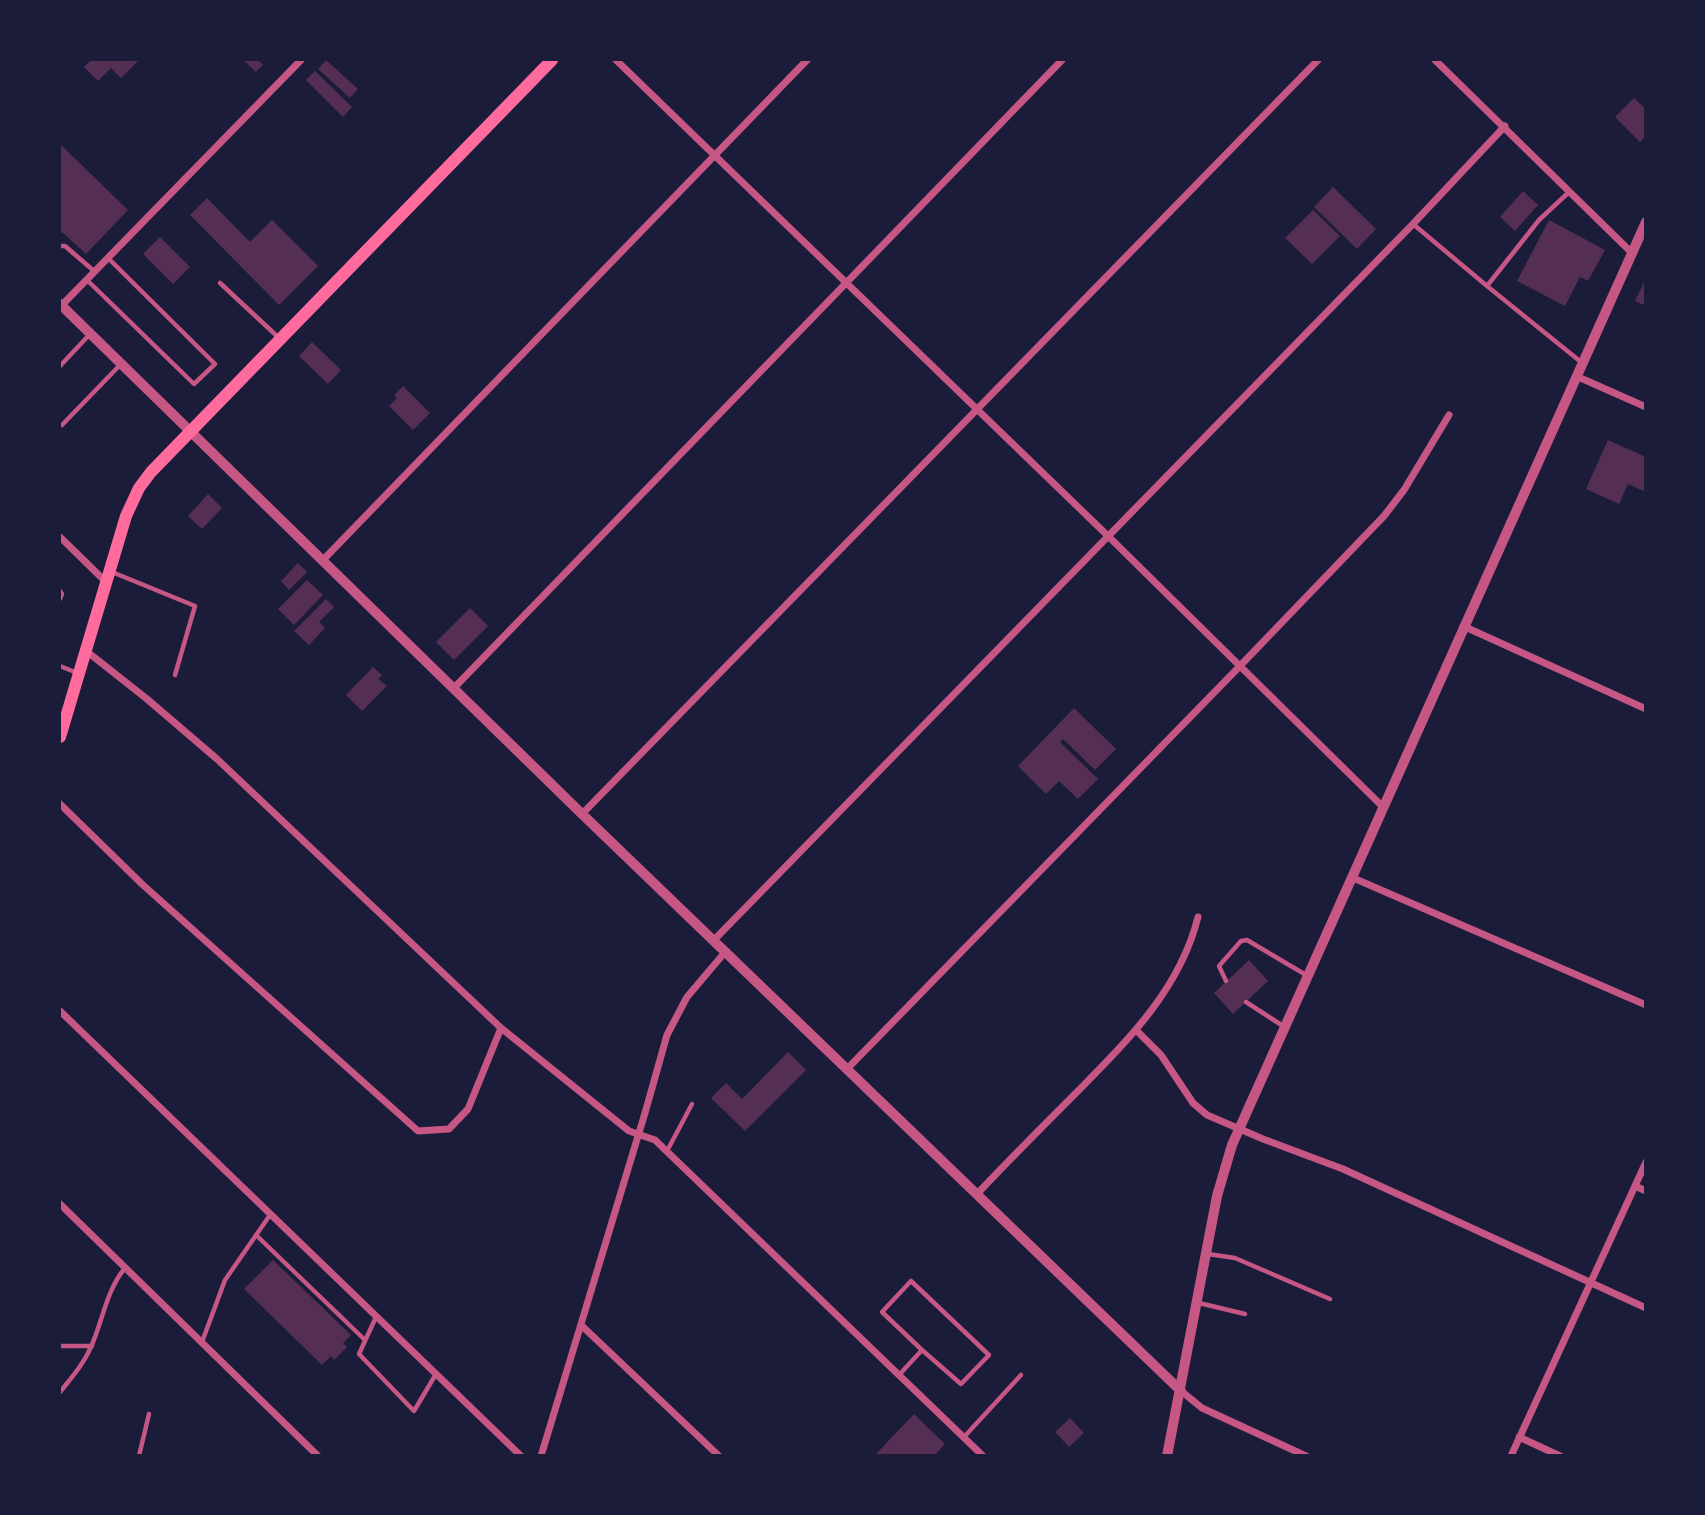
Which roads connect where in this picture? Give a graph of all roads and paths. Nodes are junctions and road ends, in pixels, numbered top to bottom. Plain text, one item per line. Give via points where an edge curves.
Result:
1 (301, 60) edge
2 (551, 60) edge
3 (616, 60) edge
4 (807, 60) edge
5 (1062, 60) edge
6 (1318, 60) edge
7 (1435, 60) edge
8 (1504, 126) junction
9 (714, 155) junction
10 (1569, 192) junction
11 (1646, 222) edge
12 (1413, 224) junction
13 (60, 246) edge
14 (1632, 253) junction
15 (107, 258) junction
16 (94, 271) junction
17 (86, 280) junction
18 (220, 282) dead end
19 (846, 282) junction
20 (1486, 286) junction
21 (60, 305) edge
22 (90, 334) junction
23 (281, 340) junction
24 (1582, 362) junction
25 (120, 364) junction
26 (60, 366) edge
27 (1576, 376) junction
28 (1646, 407) edge
29 (978, 409) junction
30 (1449, 415) dead end
31 (62, 425) dead end
32 (191, 432) junction
33 (60, 537) edge
34 (1108, 537) junction
35 (322, 561) junction
36 (107, 576) junction
37 (60, 592) edge
38 (60, 598) edge
39 (1463, 626) junction
40 (85, 650) junction
41 (60, 666) edge
42 (1240, 667) junction
43 (78, 674) junction
44 (175, 675) dead end
45 (453, 689) junction
46 (1646, 709) edge
47 (60, 737) edge
48 (60, 804) edge
49 (1382, 807) junction
50 (582, 814) junction
51 (1351, 877) junction
52 (1198, 917) dead end
53 (714, 940) junction
54 (726, 951) junction
55 (1307, 976) junction
56 (1226, 981) dead end
57 (1246, 1002) dead end
58 (1646, 1005) edge
59 (60, 1011) edge
60 (1284, 1027) junction
61 (501, 1028) junction
62 (1136, 1030) junction
63 (847, 1069) junction
64 (692, 1104) dead end
65 (1239, 1129) junction
66 (638, 1134) junction
67 (667, 1152) junction
68 (1646, 1162) edge
69 (1635, 1186) junction
70 (1646, 1191) edge
71 (977, 1194) junction
72 (60, 1204) edge
73 (271, 1214) junction
74 (256, 1235) junction
75 (1207, 1254) junction
76 (125, 1268) junction
77 (1589, 1283) junction
78 (1330, 1299) dead end
79 (1198, 1302) junction
80 (1646, 1308) edge
81 (1245, 1314) dead end
82 (376, 1316) junction
83 (582, 1325) junction
84 (365, 1340) junction
85 (202, 1343) junction
86 (60, 1346) edge
87 (92, 1346) junction
88 (922, 1350) junction
89 (436, 1374) junction
90 (899, 1374) junction
91 (1021, 1375) dead end
92 (1181, 1391) junction
93 (60, 1392) edge
94 (149, 1414) dead end
95 (964, 1437) junction
96 (1519, 1437) junction
97 (139, 1455) edge
98 (318, 1455) edge
99 (521, 1455) edge
100 (541, 1455) edge
101 (719, 1455) edge
102 (983, 1455) edge
103 (1167, 1455) edge
104 (1306, 1455) edge
105 (1511, 1455) edge
106 (1560, 1455) edge

1 - 15 street
2 - 23 main road
3 - 9 street
4 - 9 street
5 - 19 street
6 - 29 street
7 - 8 street
8 - 10 street
8 - 12 street
9 - 19 street
9 - 35 street
10 - 14 street
10 - 20 lane via 1539,220
11 - 14 street
12 - 20 lane
12 - 34 street
13 - 16 lane
14 - 24 street
15 - 16 street
15 - 17 lane via 215,364 194,384
16 - 17 street
17 - 21 street
18 - 23 lane
19 - 29 street
19 - 45 street
20 - 24 lane
21 - 22 street
22 - 25 street
22 - 26 lane
23 - 32 main road
24 - 27 street
25 - 31 lane
25 - 32 street
27 - 28 street
27 - 39 street
29 - 34 street
29 - 50 street
30 - 42 street via 1384,516
32 - 35 street
32 - 36 main road via 139,488
33 - 36 street
34 - 42 street
34 - 53 street
35 - 45 street
36 - 40 main road
36 - 44 lane via 195,606
37 - 38 lane
39 - 46 street
39 - 49 street
40 - 43 main road
40 - 61 street via 217,759
41 - 43 lane
42 - 49 street
42 - 63 street
43 - 47 main road
45 - 50 street
48 - 61 street via 143,885 418,1131 449,1129 468,1109
49 - 51 street
50 - 53 street
51 - 55 street
51 - 58 street
52 - 62 street via 1179,970
53 - 54 street
54 - 63 street
54 - 66 street via 673,1020
55 - 56 lane via 1247,940 1219,967
55 - 60 street
57 - 60 lane
59 - 73 street
60 - 65 street
61 - 66 street
62 - 65 street via 1161,1055 1199,1110
62 - 71 street
63 - 71 street
64 - 67 lane
65 - 75 street via 1222,1179
65 - 77 street via 1343,1170
66 - 67 street via 655,1140
66 - 83 street
67 - 90 street
68 - 69 street
69 - 70 street
69 - 77 street
71 - 92 street
72 - 76 street
73 - 74 lane
73 - 82 street
74 - 84 lane
74 - 85 lane via 225,1280
75 - 78 lane via 1235,1258
75 - 79 street
76 - 85 street
76 - 87 lane via 114,1281
77 - 80 street
77 - 96 street
79 - 81 lane
79 - 92 street
82 - 84 lane
82 - 89 street
83 - 100 street
83 - 101 street
84 - 89 lane via 359,1354 414,1411
85 - 98 street
86 - 87 lane
87 - 93 lane
88 - 88 lane via 882,1312 911,1281 989,1355 961,1384
88 - 90 lane
89 - 99 street
90 - 95 street
91 - 95 lane
92 - 103 street
92 - 104 street via 1202,1408
94 - 97 lane
95 - 102 street
96 - 105 street
96 - 106 street

